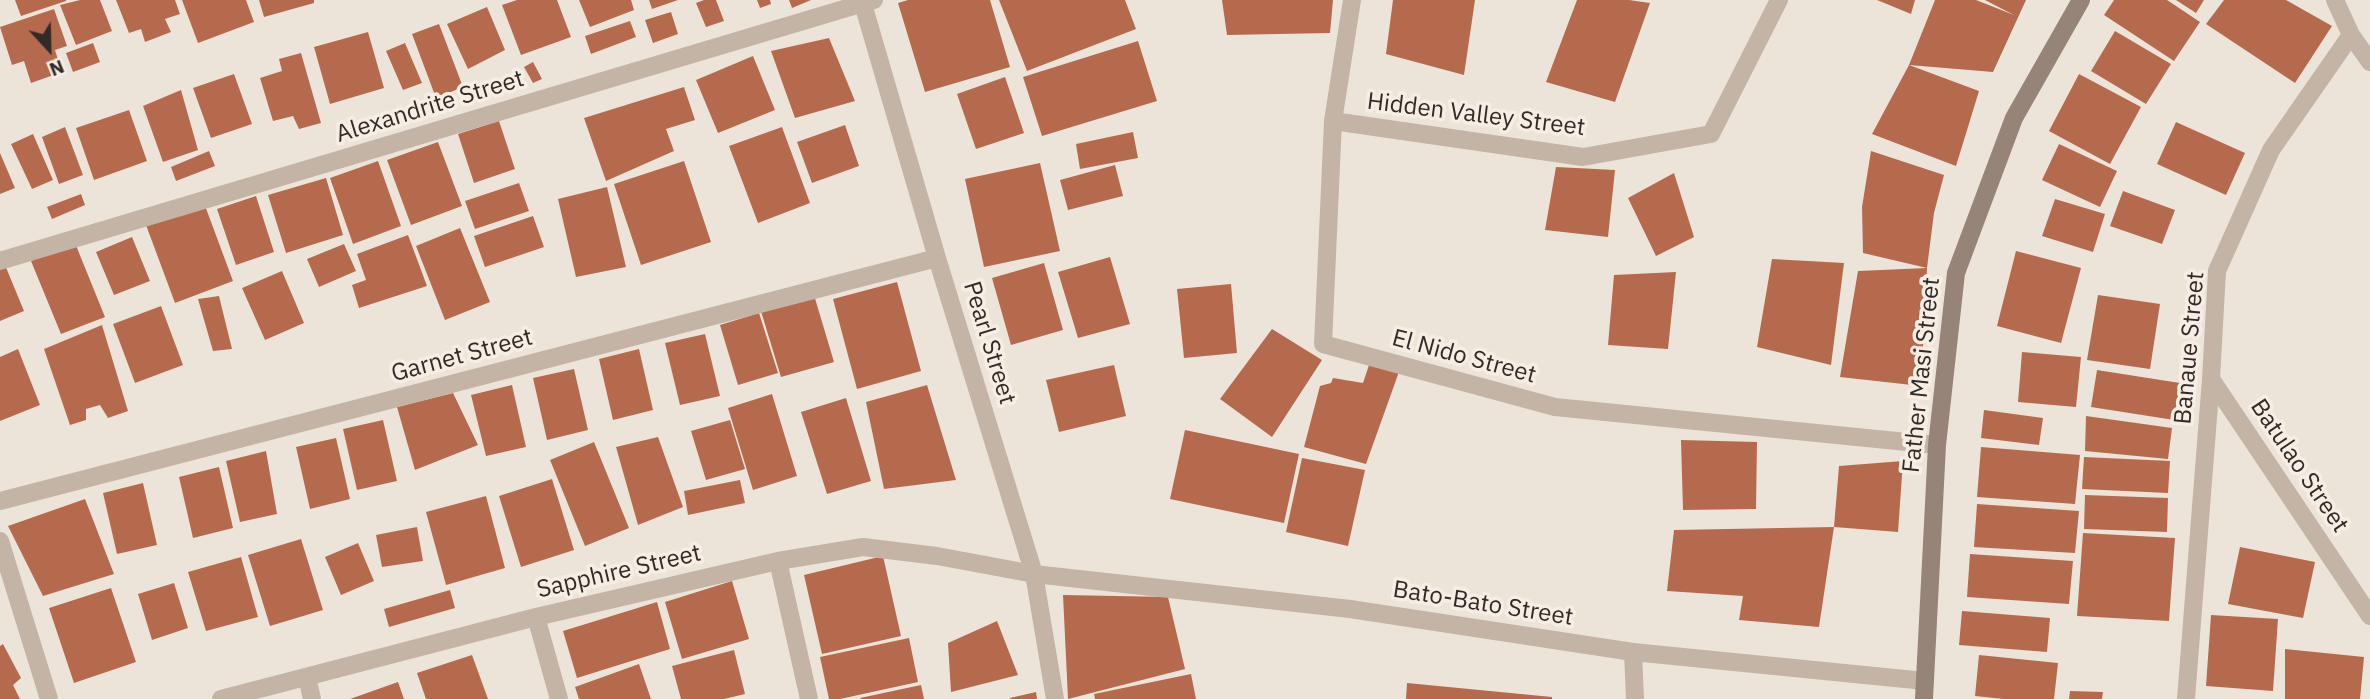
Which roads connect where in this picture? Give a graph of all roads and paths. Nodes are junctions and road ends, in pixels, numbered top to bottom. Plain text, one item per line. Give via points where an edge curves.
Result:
1 (1352, 0) edge
2 (1779, 0) edge
3 (2081, 0) edge
4 (2335, 0) edge
5 (869, 2) edge
6 (2351, 35) junction
7 (2370, 62) edge
8 (1333, 121) junction
9 (937, 258) junction
10 (0, 261) edge
11 (2211, 379) junction
12 (1937, 445) junction
13 (0, 501) edge
14 (0, 541) edge
15 (778, 561) junction
16 (1034, 574) junction
17 (2370, 616) edge
18 (536, 617) junction
19 (1633, 652) junction
20 (307, 677) junction
21 (1925, 681) junction
22 (49, 699) edge
23 (221, 699) edge
24 (312, 699) edge
25 (559, 699) edge
26 (809, 699) edge
27 (1055, 699) edge
28 (1635, 699) edge
29 (1924, 699) edge
30 (2186, 699) edge

1 - 8 street, El Nido Street
2 - 8 street, Hidden Valley Street via 1711,134 1583,157
3 - 12 street, Father Masi Street via 2014,118 1956,273
4 - 6 street
5 - 9 street, Pearl Street
5 - 10 street, Alexandrite Street
6 - 7 street
6 - 11 street, Banaue Street via 2271,150 2217,271
8 - 12 street, El Nido Street via 1323,345 1555,407
9 - 13 street, Garnet Street
9 - 16 street, Pearl Street
11 - 17 street, Batulao Street
11 - 30 street, Banaue Street
12 - 21 street, Father Masi Street
14 - 22 street
15 - 16 street, Sapphire Street via 863,547
15 - 18 street, Sapphire Street
15 - 26 street
16 - 19 street, Bato-Bato Street via 1350,609
16 - 27 street, Pearl Street
18 - 20 street, Sapphire Street
18 - 25 street
19 - 21 street, Bato-Bato Street
19 - 28 street
20 - 23 street, Sapphire Street
20 - 24 street
21 - 29 street, Father Masi Street

